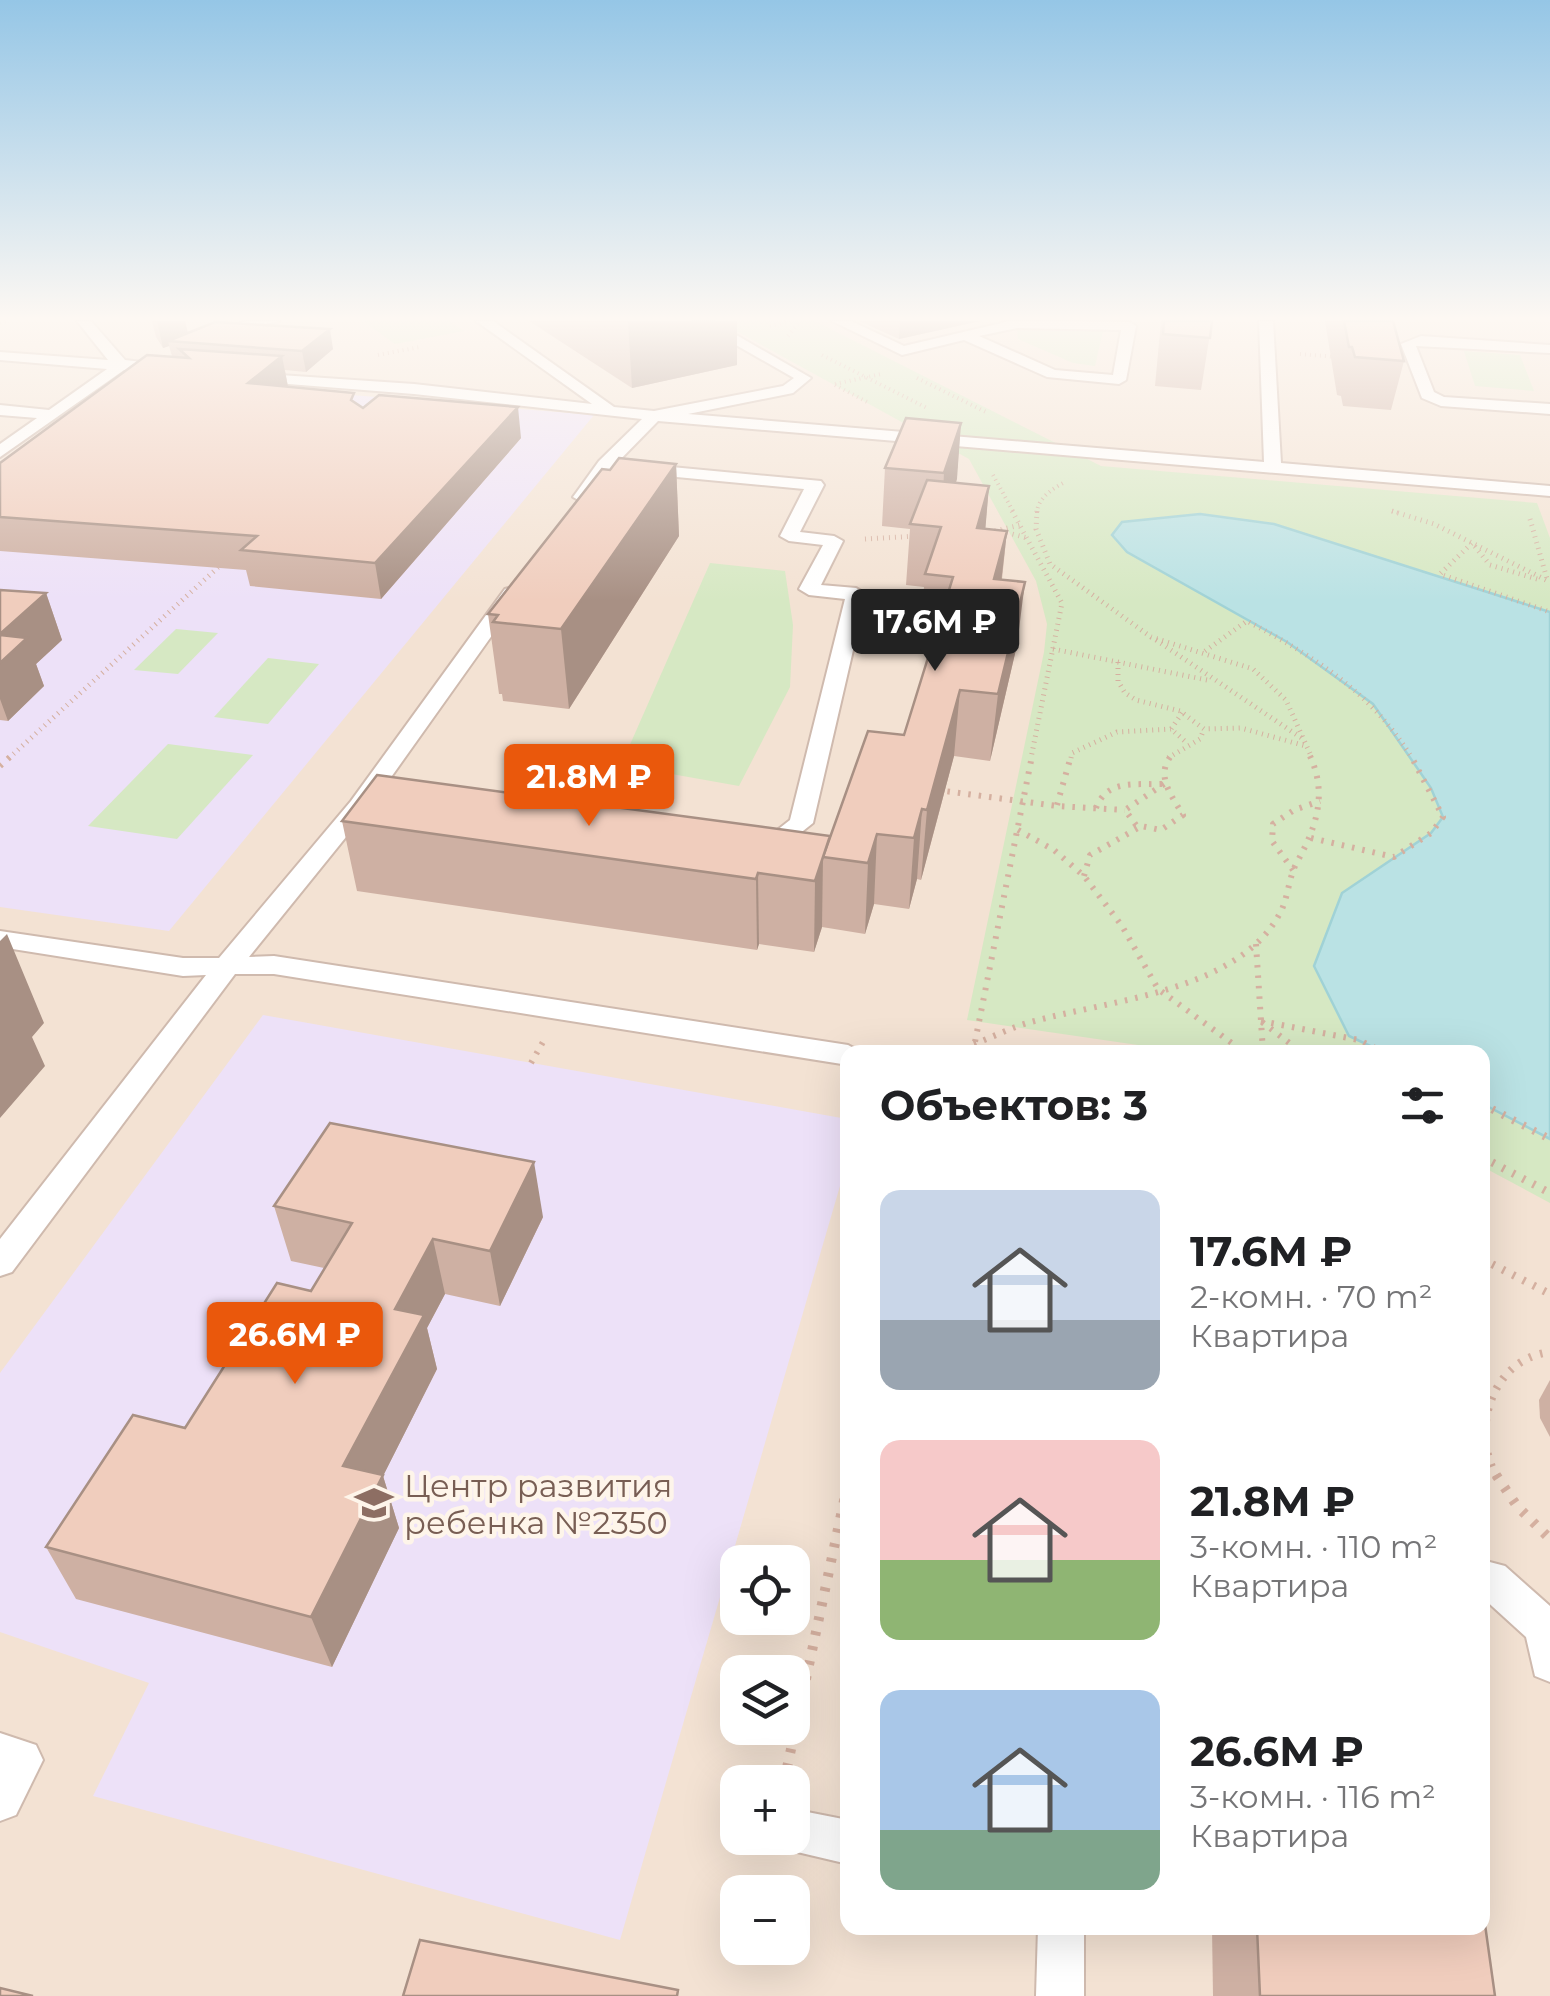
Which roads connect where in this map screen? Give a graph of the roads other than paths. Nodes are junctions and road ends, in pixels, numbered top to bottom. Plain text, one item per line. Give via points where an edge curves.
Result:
1 (44, 414) edge
2 (639, 414) edge
3 (664, 414) edge
4 (1271, 414) edge
5 (53, 415) joint
6 (654, 416) junction
7 (0, 452) edge
8 (604, 465) junction
9 (1274, 467) junction
10 (1550, 491) edge
11 (571, 513) edge
12 (524, 576) edge
13 (732, 856) edge
14 (0, 939) edge
15 (226, 966) junction
16 (840, 1055) edge
17 (0, 1262) edge
18 (1490, 1579) edge
19 (1550, 1662) edge
20 (0, 1754) edge
21 (0, 1799) edge
22 (810, 1835) edge
23 (840, 1840) edge
24 (1062, 1935) edge
25 (1060, 1996) edge

1 - 5 lane
2 - 6 lane
3 - 6 lane
4 - 9 lane
5 - 7 lane
6 - 8 lane
6 - 9 lane
8 - 11 lane
8 - 13 lane via 816,485 789,536 834,541 810,589 856,594 802,823 751,859
9 - 10 lane
12 - 15 lane via 369,807
14 - 15 lane via 182,967
15 - 16 lane via 274,965
15 - 17 lane
18 - 19 lane via 1545,1628
20 - 21 lane via 22,1760
22 - 23 lane
24 - 25 lane

